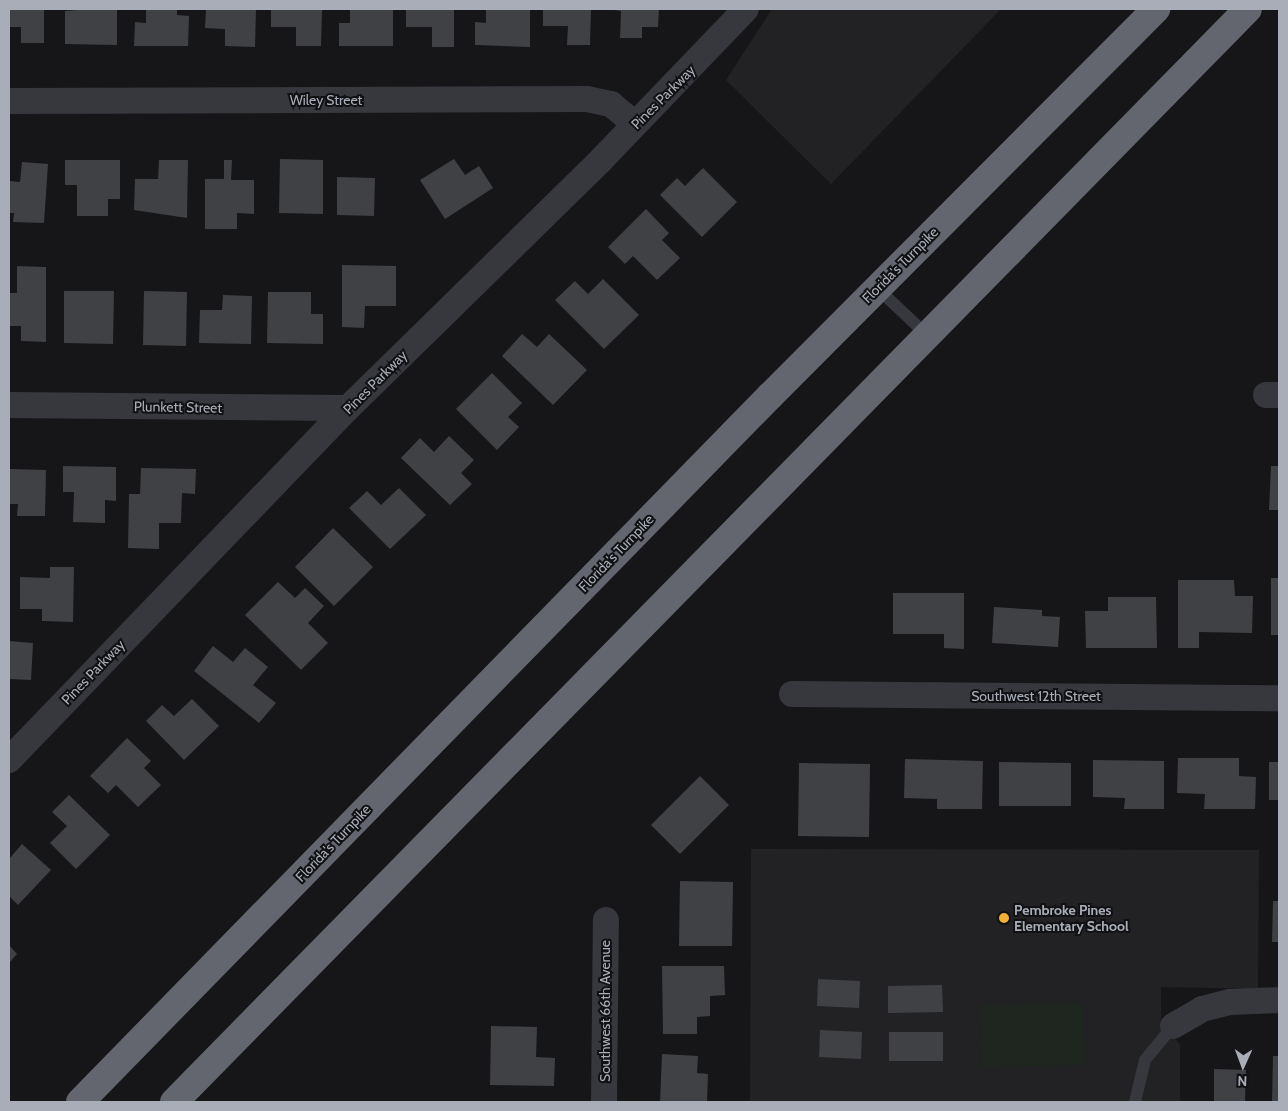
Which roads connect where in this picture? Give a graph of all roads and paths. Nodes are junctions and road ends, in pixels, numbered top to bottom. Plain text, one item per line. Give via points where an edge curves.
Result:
1 (746, 9) edge
2 (1156, 9) edge
3 (1248, 9) edge
4 (9, 101) edge
5 (636, 124) junction
6 (877, 288) junction
7 (926, 334) junction
8 (9, 405) edge
9 (348, 408) junction
10 (792, 694) dead end
11 (1279, 698) edge
12 (9, 760) edge
13 (606, 920) dead end
14 (1279, 1000) edge
15 (1173, 1026) joint
16 (80, 1102) edge
17 (174, 1102) edge
18 (604, 1102) edge
19 (1135, 1102) edge

1 - 5 street, Pines Parkway
2 - 6 highway, Florida's Turnpike
3 - 7 highway
4 - 5 street, Wiley Street via 587,99 611,104
5 - 9 street, Pines Parkway
6 - 7 lane
6 - 16 highway, Florida's Turnpike
7 - 17 highway
8 - 9 street, Plunkett Street
9 - 12 street, Pines Parkway
10 - 11 street, Southwest 12th Street
13 - 18 street, Southwest 66th Avenue
14 - 15 street via 1221,1004 1202,1009
15 - 19 lane via 1145,1060

